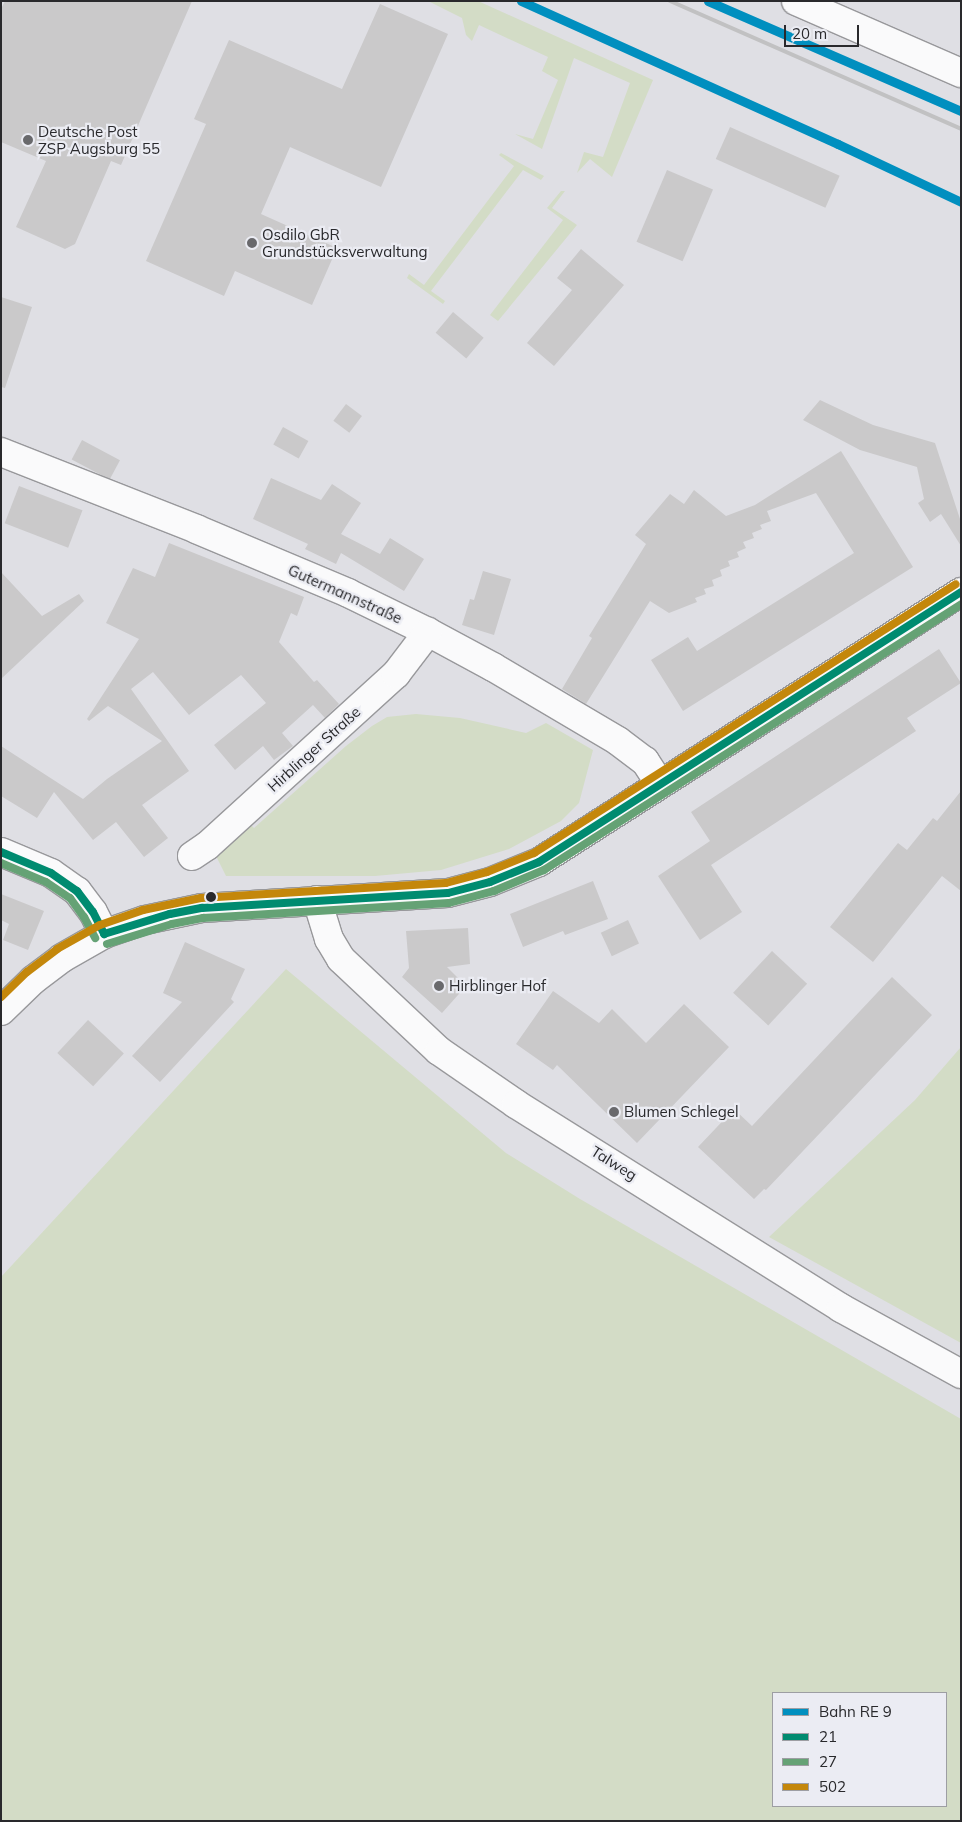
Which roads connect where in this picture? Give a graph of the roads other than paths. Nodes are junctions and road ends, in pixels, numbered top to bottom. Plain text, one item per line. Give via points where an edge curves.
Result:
1 (796, 1) edge
2 (961, 73) edge
3 (1, 452) edge
4 (961, 592) edge
5 (428, 632) junction
6 (660, 784) junction
7 (1, 852) edge
8 (192, 856) dead end
9 (317, 900) junction
10 (104, 934) junction
11 (1, 1011) edge
12 (961, 1374) edge

1 - 2 street
3 - 5 street, Gutermannstraße via 348,593
4 - 6 street
5 - 6 street, Gutermannstraße via 618,741 645,761
5 - 8 street, Hirblinger Straße via 396,674 207,846
6 - 9 street via 539,862 490,882 448,893
7 - 10 street via 52,873 77,891
9 - 10 street via 202,908 153,918
9 - 12 street, Talweg via 329,939 341,959 439,1051 516,1104 841,1308
10 - 11 street via 62,958

